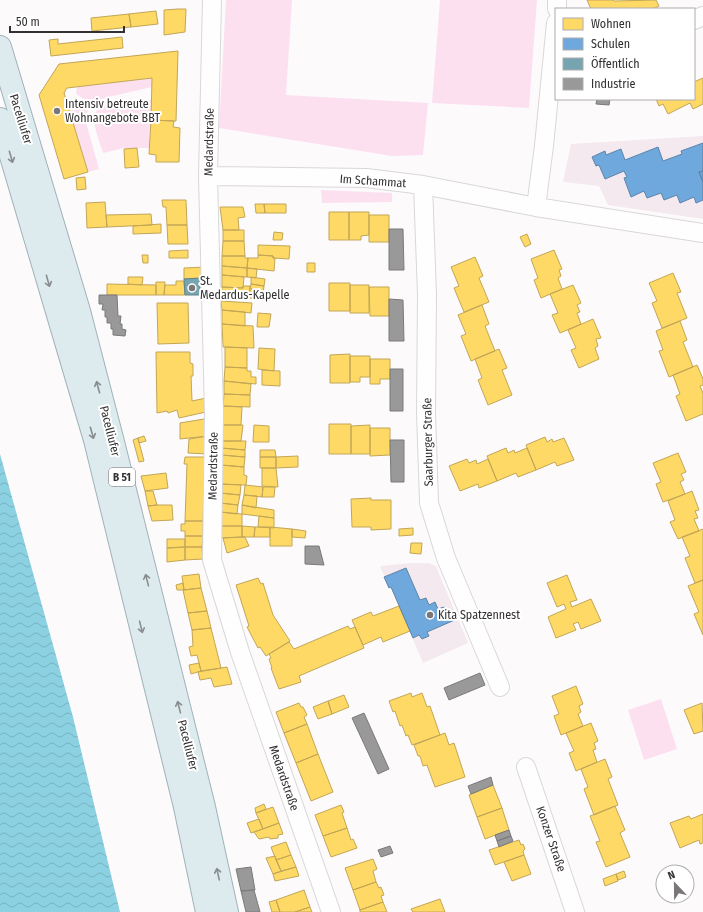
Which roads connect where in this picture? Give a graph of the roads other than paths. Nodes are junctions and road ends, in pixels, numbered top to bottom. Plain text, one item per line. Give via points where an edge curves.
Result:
1 (212, 0) edge
2 (555, 42) edge
3 (0, 46) edge
4 (0, 119) edge
5 (208, 176) junction
6 (423, 185) junction
7 (536, 206) junction
8 (703, 234) edge
9 (500, 686) dead end
10 (526, 767) dead end
11 (207, 912) edge
12 (227, 912) edge
13 (331, 912) edge
14 (575, 912) edge

1 - 5 street, Medardstraße
2 - 7 street
12 -> 3 main road, Pacelliufer / B 51 via 204,807 107,419
4 -> 11 main road, Pacelliufer / B 51 via 94,440 185,807
5 - 6 street, Im Schammat via 366,178
5 - 13 street, Medardstraße via 214,413 212,560 240,652
6 - 7 street, Im Schammat
6 - 9 street, Saarburger Straße via 429,503 446,558
7 - 8 street, Im Schammat
10 - 14 street, Konzer Straße

